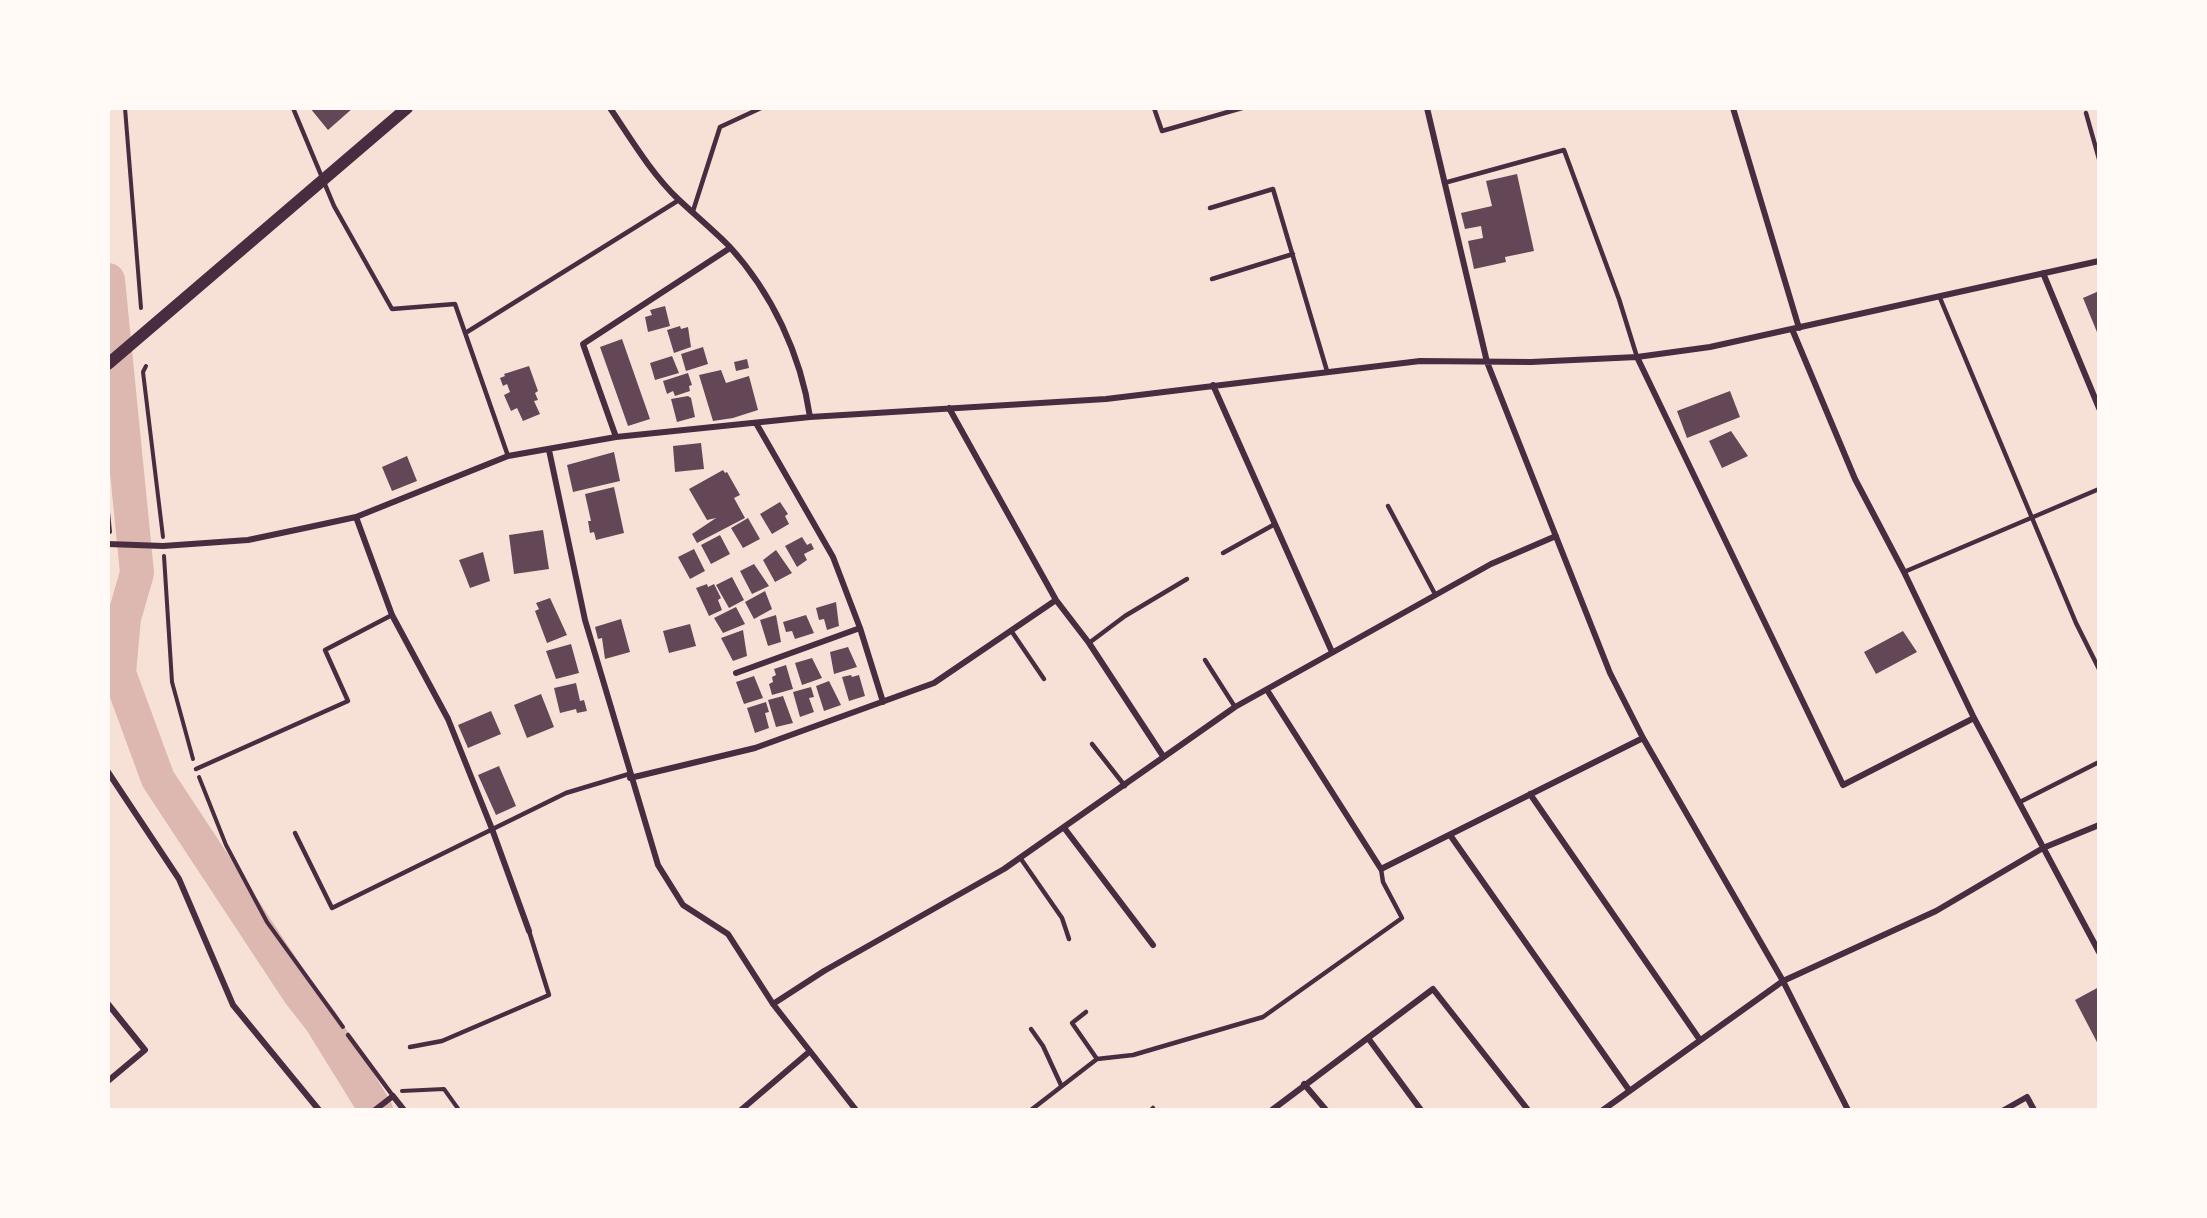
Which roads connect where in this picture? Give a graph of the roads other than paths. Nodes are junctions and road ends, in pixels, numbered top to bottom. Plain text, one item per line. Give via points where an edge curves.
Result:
1 (293, 108) edge
2 (407, 108) edge
3 (610, 108) edge
4 (761, 108) edge
5 (1154, 108) edge
6 (1242, 108) edge
7 (1427, 108) edge
8 (1733, 108) edge
9 (2086, 113) dead end
10 (2099, 159) edge
11 (322, 180) junction
12 (1444, 183) junction
13 (679, 200) junction
14 (1210, 208) dead end
15 (693, 211) junction
16 (730, 248) junction
17 (1293, 254) junction
18 (2099, 261) edge
19 (2043, 273) junction
20 (1212, 279) dead end
21 (1940, 298) junction
22 (1799, 328) junction
23 (1792, 329) junction
24 (467, 332) junction
25 (1637, 357) junction
26 (1488, 362) junction
27 (108, 364) edge
28 (1327, 370) junction
29 (1213, 385) junction
30 (949, 408) junction
31 (2099, 408) edge
32 (810, 417) junction
33 (756, 423) junction
34 (616, 437) junction
35 (549, 450) junction
36 (508, 456) junction
37 (2099, 489) edge
38 (1388, 506) dead end
39 (356, 517) junction
40 (2034, 518) junction
41 (1275, 524) junction
42 (1556, 536) junction
43 (110, 544) edge
44 (1223, 553) dead end
45 (1904, 572) junction
46 (1187, 579) dead end
47 (1435, 594) junction
48 (1056, 600) junction
49 (392, 615) junction
50 (860, 628) junction
51 (1012, 632) junction
52 (1089, 643) junction
53 (1332, 652) junction
54 (1205, 660) dead end
55 (2099, 669) edge
56 (736, 673) dead end
57 (1044, 679) dead end
58 (1267, 690) junction
59 (883, 702) junction
60 (1235, 707) junction
61 (1974, 718) junction
62 (1643, 738) junction
63 (1092, 744) dead end
64 (1163, 756) junction
65 (2099, 762) edge
66 (196, 769) road end
67 (108, 772) edge
68 (629, 776) junction
69 (1125, 786) junction
70 (1530, 794) junction
71 (2020, 802) junction
72 (2099, 825) edge
73 (492, 829) junction
74 (1065, 830) junction
75 (295, 833) dead end
76 (1450, 835) junction
77 (2043, 848) junction
78 (1021, 859) junction
79 (1381, 869) junction
80 (529, 931) joint
81 (1069, 939) dead end
82 (1152, 945) dead end
83 (2099, 952) edge
84 (1783, 981) junction
85 (108, 1004) edge
86 (773, 1004) junction
87 (1086, 1012) dead end
88 (1031, 1029) dead end
89 (348, 1035) road end
90 (1368, 1038) junction
91 (1700, 1040) junction
92 (410, 1047) dead end
93 (809, 1052) junction
94 (1097, 1059) junction
95 (108, 1081) edge
96 (1304, 1084) junction
97 (1061, 1085) junction
98 (1629, 1090) junction
99 (392, 1094) junction
100 (319, 1110) edge
101 (375, 1110) edge
102 (404, 1110) edge
103 (741, 1110) edge
104 (856, 1110) edge
105 (1031, 1110) edge
106 (1272, 1110) edge
107 (1326, 1110) edge
108 (1421, 1110) edge
109 (1528, 1110) edge
110 (1603, 1110) edge
111 (1848, 1110) edge
112 (2004, 1110) edge
113 (2034, 1110) edge

1 - 11 lane
2 - 11 main road
3 - 13 street
4 - 15 lane via 720,127
5 - 6 lane via 1162,131
7 - 12 street
8 - 22 street
9 - 10 lane
11 - 24 lane via 392,309 455,304
11 - 27 main road
12 - 25 lane via 1564,150
12 - 26 street
13 - 15 street
13 - 24 lane
14 - 17 lane via 1273,189
15 - 16 street
16 - 32 street via 782,323 805,384
16 - 34 street via 583,344
17 - 20 lane
17 - 28 lane
18 - 19 street
19 - 21 street
19 - 31 street
21 - 22 street
21 - 40 lane
22 - 23 street
23 - 25 street via 1710,347
23 - 45 street via 1855,479
24 - 36 lane
25 - 26 street
25 - 61 street via 1843,785
26 - 28 street via 1420,361
26 - 42 street
28 - 29 street
29 - 30 street via 1106,399
29 - 41 street
30 - 32 street
30 - 48 street
32 - 33 street
33 - 34 street
33 - 50 street via 833,557
34 - 35 street
35 - 36 street
35 - 68 street via 585,620
36 - 39 street
37 - 40 lane
38 - 47 lane
39 - 43 street via 248,540 163,546
39 - 49 street
40 - 45 lane
40 - 55 lane
41 - 44 lane
41 - 53 street
42 - 47 street
42 - 62 street via 1610,674
45 - 61 street
46 - 52 lane
47 - 53 street
48 - 51 street
48 - 52 street
49 - 66 lane via 325,650 348,701
49 - 73 street via 448,719
50 - 56 street
50 - 59 street
51 - 57 lane
51 - 59 street via 934,683
52 - 64 street
53 - 58 street
54 - 60 lane
58 - 60 street
58 - 79 street
59 - 68 street via 754,748
60 - 64 street
61 - 71 street
62 - 70 street
62 - 84 street
63 - 69 lane
64 - 69 street
65 - 71 lane
67 - 100 street via 179,879 233,1005
68 - 73 lane via 566,793
68 - 86 street via 658,865 683,905 728,934
69 - 74 street
70 - 76 street
70 - 91 street
71 - 77 street
72 - 77 street
73 - 75 lane via 332,908
73 - 80 street
74 - 78 street
74 - 82 street
76 - 79 street
76 - 98 street
77 - 83 street
77 - 84 street via 1936,911
78 - 81 lane via 1062,918
78 - 86 street
79 - 94 lane via 1383,882 1402,918 1263,1017 1133,1055
80 - 92 lane via 549,995 442,1041
84 - 91 street
84 - 111 street
85 - 95 street via 145,1050
86 - 93 street
87 - 94 lane via 1072,1023
88 - 97 lane
89 - 99 lane
90 - 96 street
90 - 108 street
90 - 109 street via 1433,989
91 - 98 street
93 - 103 street
93 - 104 street
94 - 97 lane
96 - 106 street
96 - 107 street
97 - 105 lane
98 - 110 street
99 - 101 street
99 - 102 street
112 - 113 street via 2027,1097

